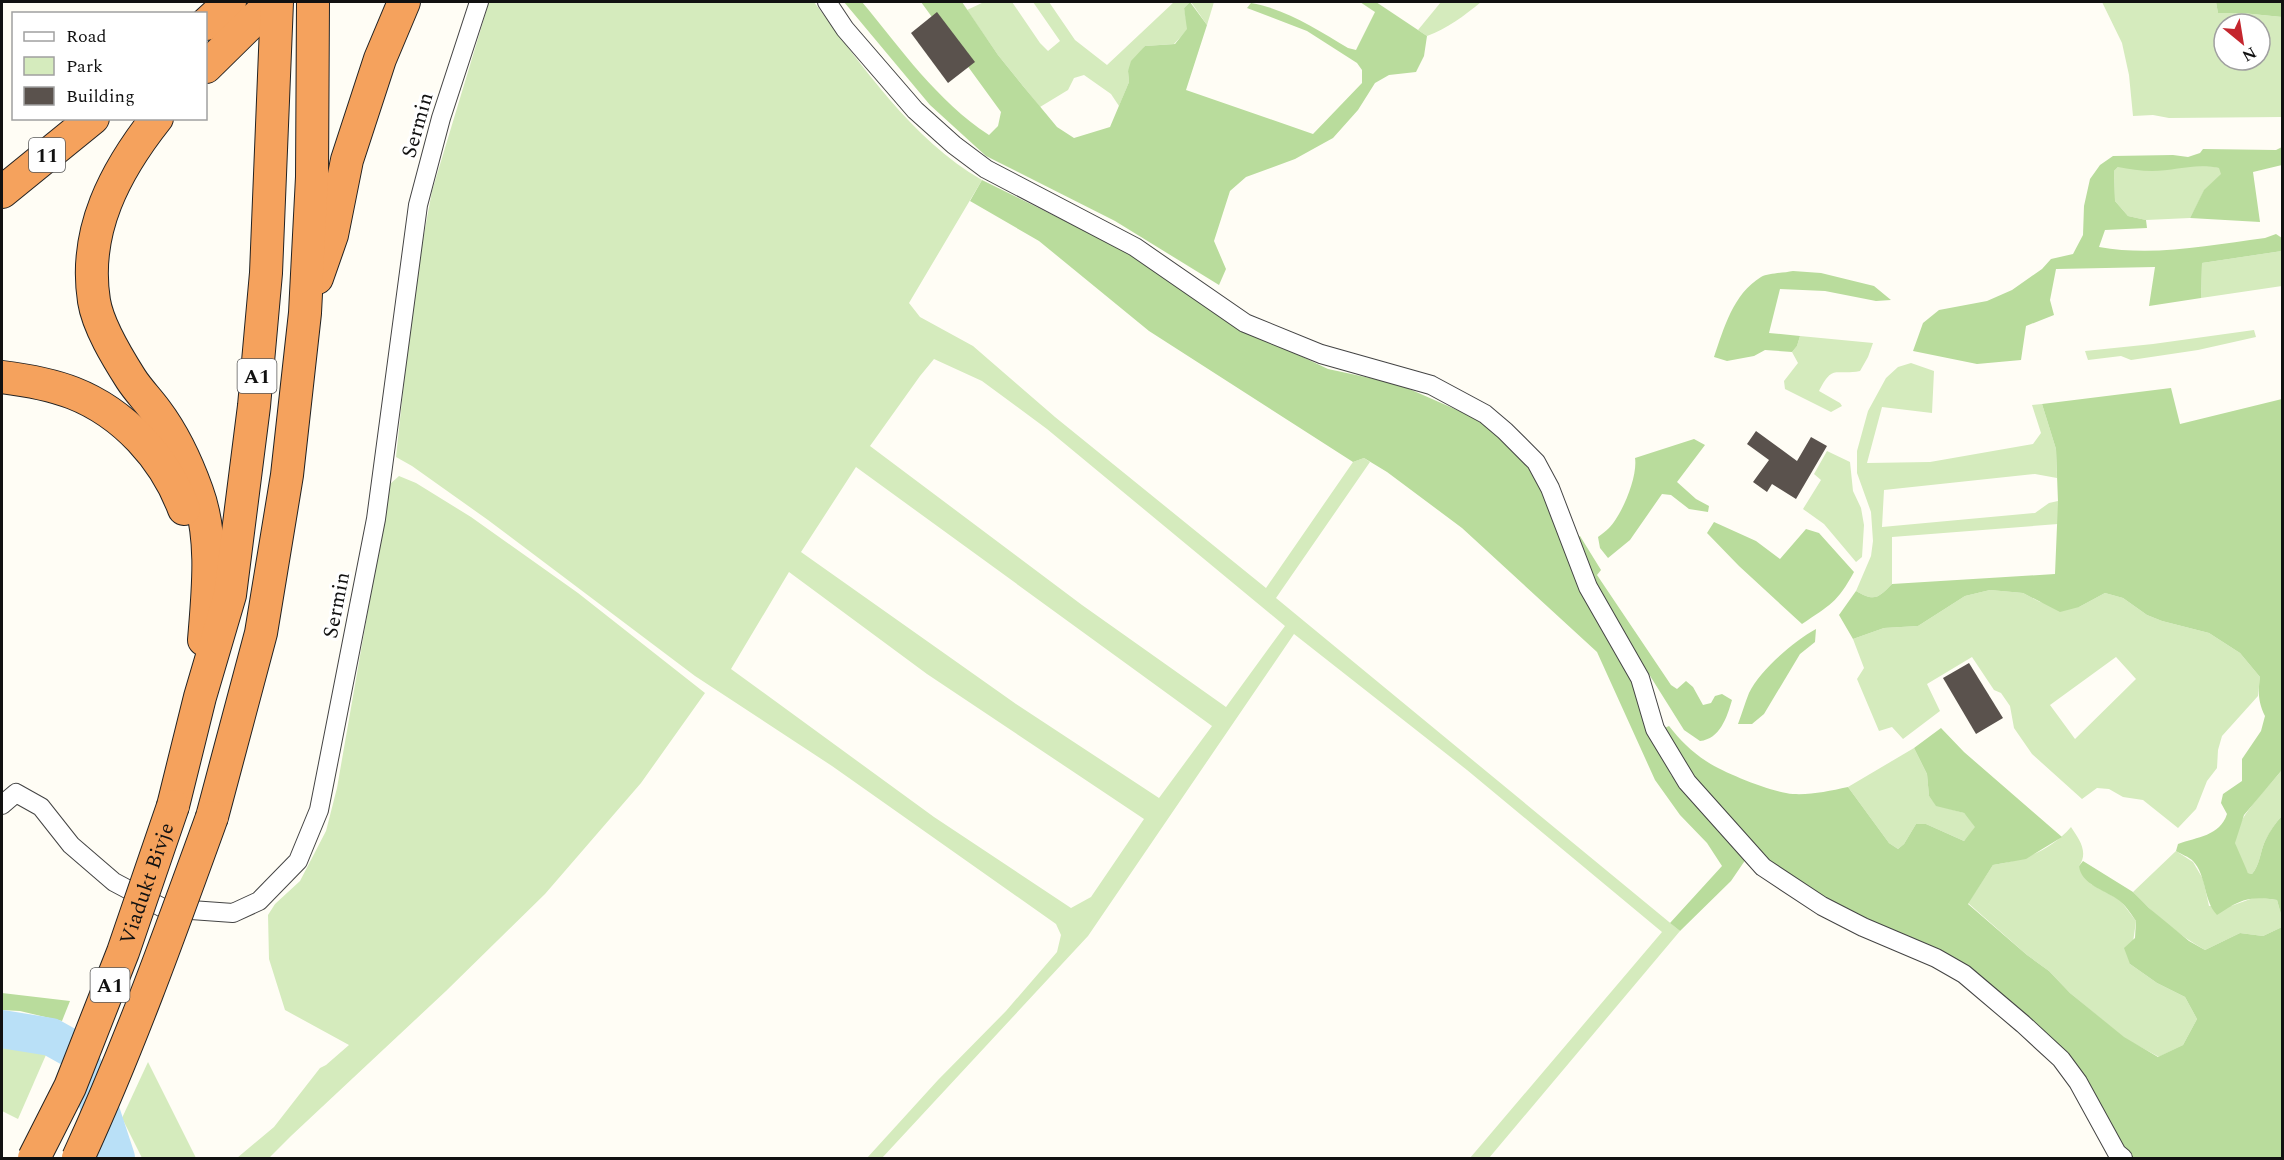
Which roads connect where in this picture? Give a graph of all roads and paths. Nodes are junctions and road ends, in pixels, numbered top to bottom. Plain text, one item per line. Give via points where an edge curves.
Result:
1 (230, 2) edge
2 (272, 2) edge
3 (277, 2) edge
4 (313, 2) edge
5 (404, 2) edge
6 (478, 2) edge
7 (828, 2) edge
8 (207, 23) edge
9 (207, 66) edge
10 (91, 120) edge
11 (156, 120) edge
12 (2, 192) edge
13 (305, 313) junction
14 (2, 377) edge
15 (205, 636) junction
16 (200, 697) junction
17 (2, 805) edge
18 (34, 1158) edge
19 (78, 1158) edge
20 (2123, 1158) edge

1 - 8 highway
2 - 9 highway
3 - 16 highway, A1 via 266,273 254,406 230,595
4 - 13 highway, A1 via 312,177
5 - 13 highway via 380,59 347,160 332,236
6 - 17 street, Sermin via 418,205 376,519 319,810 298,861 259,901 233,913 163,908 114,882 71,845 41,807 16,793
7 - 20 street via 845,29 915,110 954,146 987,169 1135,247 1245,323 1321,354 1431,385 1485,414 1505,431 1536,462 1550,489 1588,587 1640,678 1655,729 1687,783 1763,867 1822,906 1936,958 2023,1024 2061,1059
10 - 12 highway, 11
11 - 15 highway via 114,180 98,226 91,260 94,303 110,344 183,455 198,493 208,541
13 - 19 highway, Viadukt Bivje / A1, bridge via 288,475 261,633 212,818 113,1082
14 - 15 highway via 37,382 92,402 132,431 154,453 176,487 191,526
15 - 16 highway
16 - 18 highway, Viadukt Bivje / A1, bridge via 173,806 115,973 70,1087

